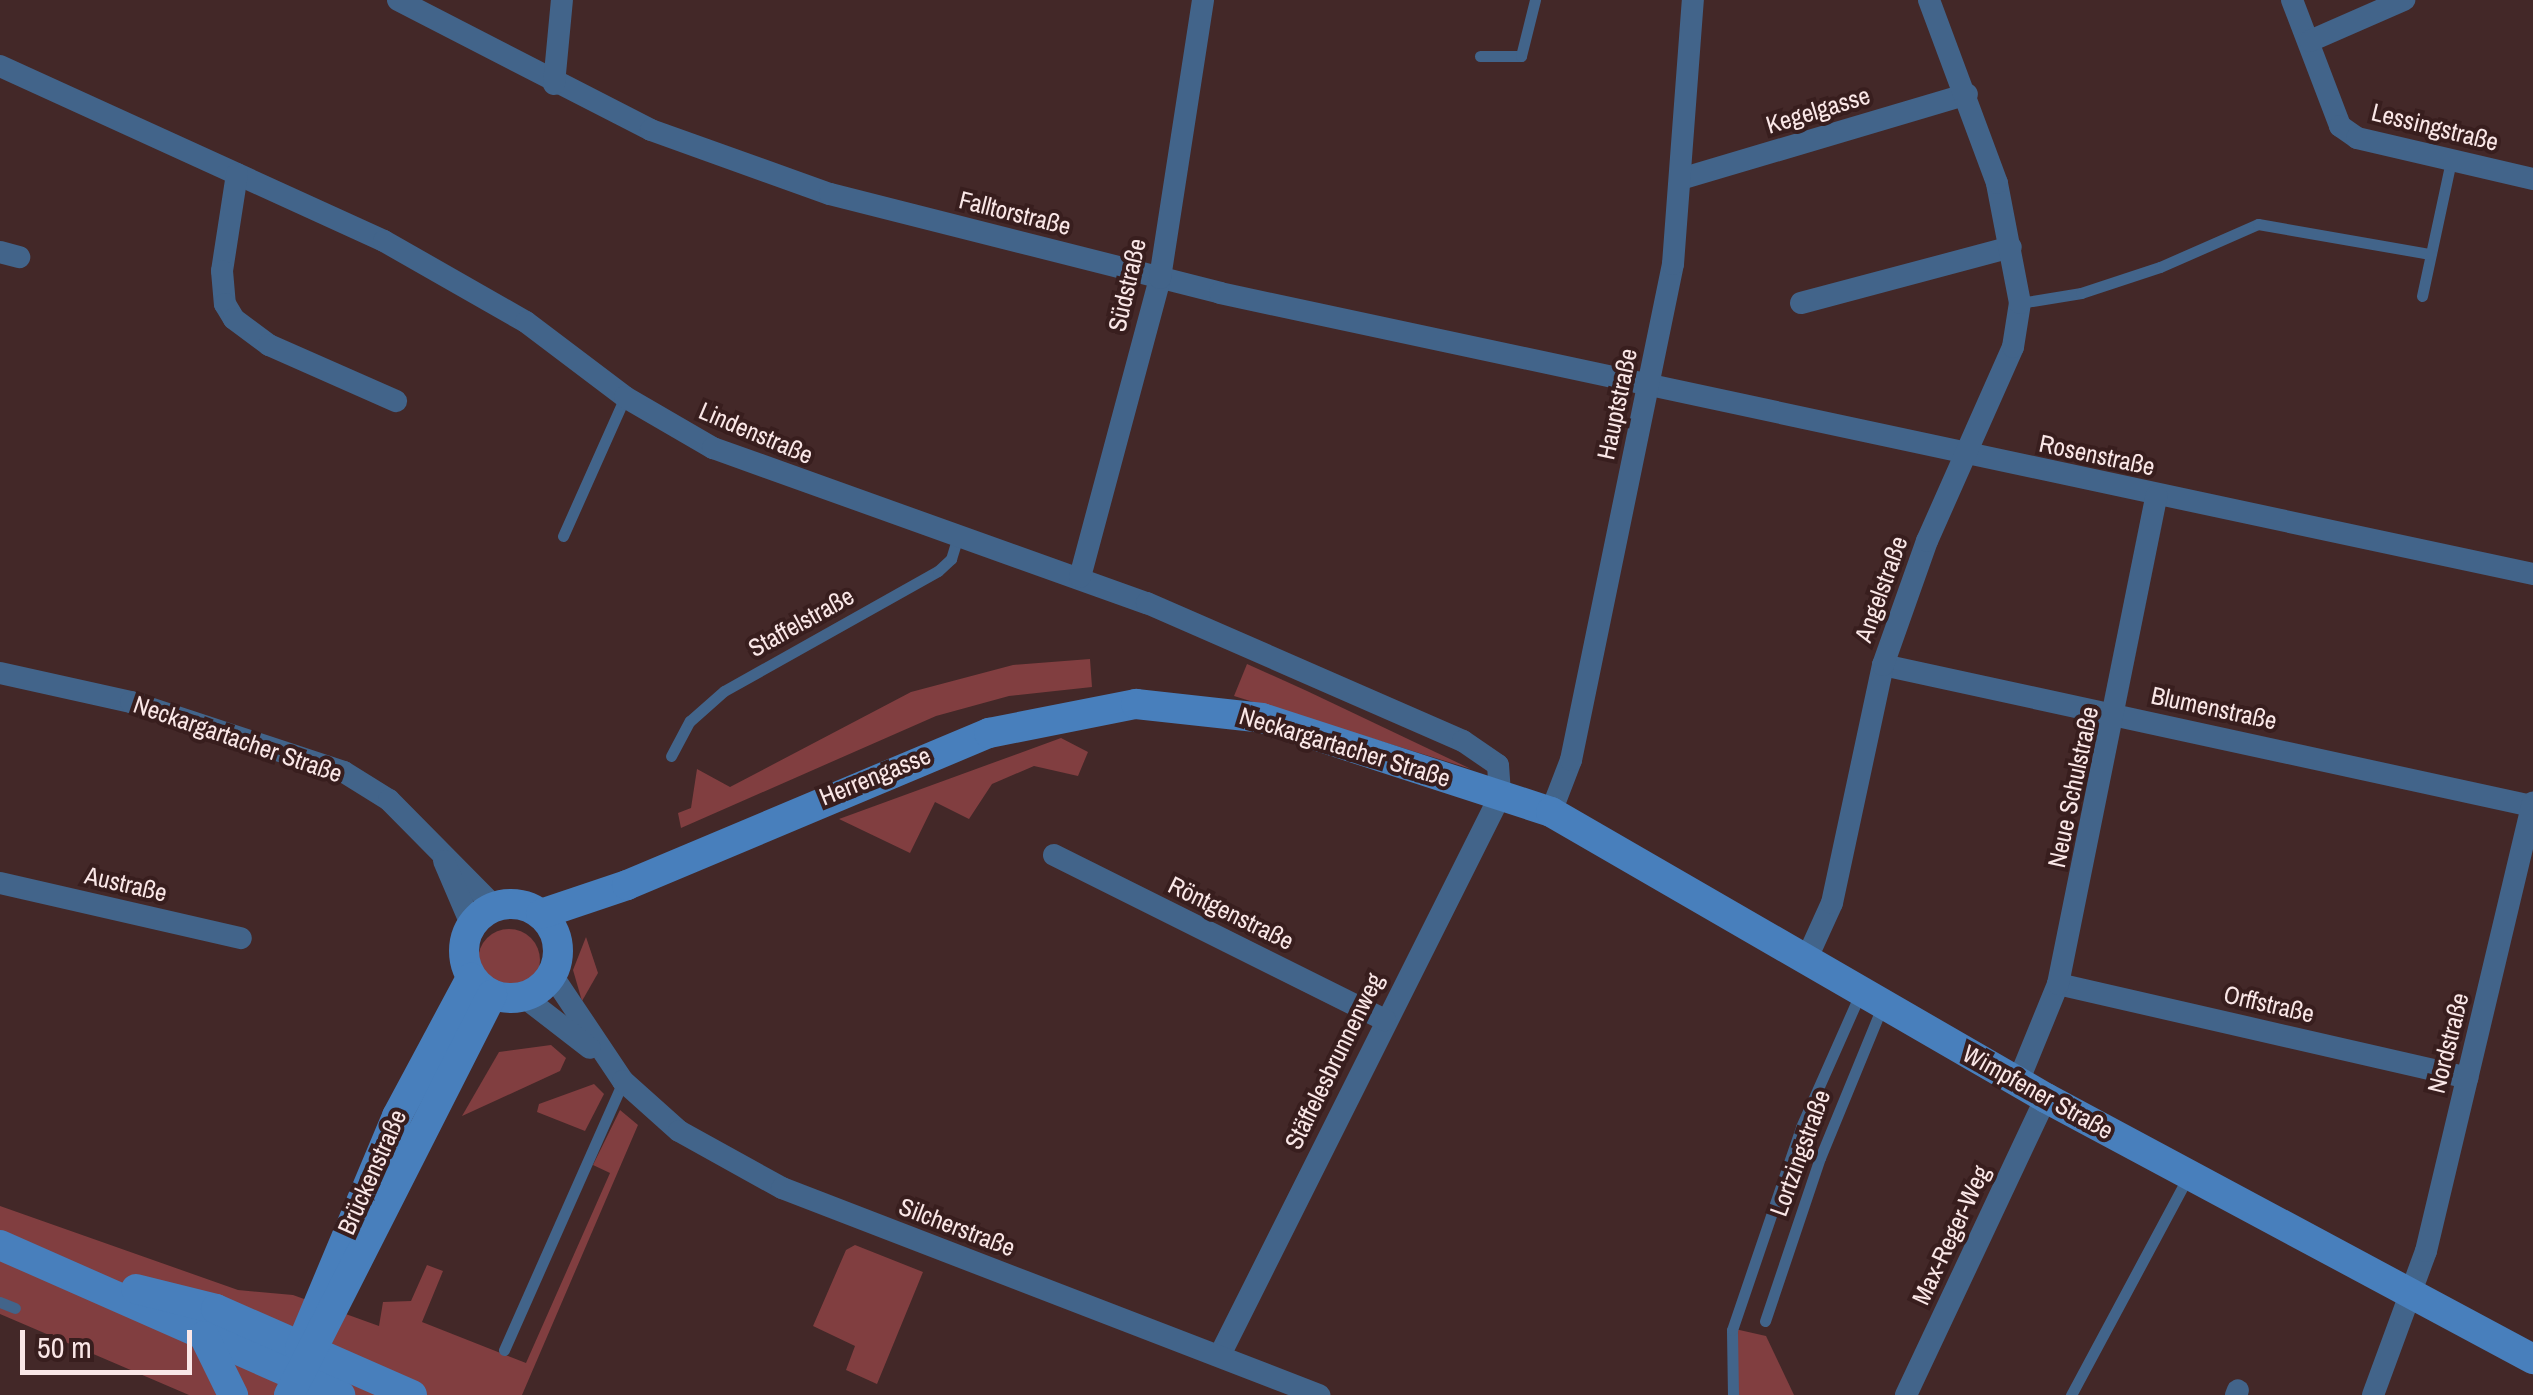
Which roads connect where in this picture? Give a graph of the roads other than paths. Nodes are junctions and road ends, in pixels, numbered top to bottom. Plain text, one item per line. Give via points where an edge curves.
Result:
1 (398, 0) edge
2 (562, 0) edge
3 (1202, 0) edge
4 (1535, 0) edge
5 (1693, 0) edge
6 (1929, 0) edge
7 (2292, 0) edge
8 (2404, 0) edge
9 (2310, 41) junction
10 (1480, 56) dead end
11 (0, 66) edge
12 (554, 84) junction
13 (1968, 94) junction
14 (2451, 161) junction
15 (237, 174) junction
16 (1684, 178) junction
17 (2533, 179) edge
18 (2011, 247) junction
19 (2430, 254) junction
20 (1160, 278) junction
21 (2422, 296) dead end
22 (1802, 303) dead end
23 (2020, 303) junction
24 (1650, 387) junction
25 (625, 397) junction
26 (396, 401) dead end
27 (1964, 455) junction
28 (2156, 496) junction
29 (563, 536) dead end
30 (958, 536) junction
31 (2533, 574) edge
32 (1080, 577) junction
33 (1883, 665) junction
34 (0, 673) edge
35 (1136, 704) joint
36 (2117, 714) junction
37 (672, 756) dead end
38 (1500, 796) junction
39 (2533, 805) edge
40 (1551, 812) junction
41 (1054, 855) dead end
42 (0, 883) edge
43 (2521, 909) edge
44 (483, 915) junction
45 (549, 926) junction
46 (241, 938) dead end
47 (1807, 958) junction
48 (552, 974) junction
49 (2058, 984) junction
50 (482, 987) junction
51 (1873, 997) junction
52 (524, 998) junction
53 (1385, 1020) junction
54 (604, 1059) junction
55 (2467, 1078) junction
56 (623, 1081) junction
57 (2018, 1082) junction
58 (2046, 1098) junction
59 (2188, 1175) junction
60 (0, 1245) edge
61 (70, 1272) junction
62 (2410, 1294) junction
63 (315, 1300) junction
64 (0, 1302) edge
65 (15, 1308) dead end
66 (1765, 1321) dead end
67 (264, 1329) junction
68 (204, 1336) junction
69 (308, 1348) junction
70 (504, 1350) dead end
71 (1221, 1353) junction
72 (2533, 1359) edge
73 (293, 1386) edge
74 (233, 1395) edge
75 (340, 1395) edge
76 (412, 1395) edge
77 (1319, 1395) edge
78 (1733, 1395) edge
79 (1906, 1395) edge
80 (2071, 1395) edge
81 (2373, 1395) edge

1 - 12 street, Falltorstraße
2 - 12 street
3 - 20 street, Südstraße
4 - 10 lane via 1521,56
5 - 16 street, Hauptstraße
6 - 13 street, Angelstraße
7 - 9 street, Lessingstraße
8 - 9 street
9 - 14 street, Lessingstraße via 2340,126 2357,138
11 - 15 street, Lindenstraße
12 - 20 street, Falltorstraße via 712,155 830,194
13 - 16 street, Kegelgasse
13 - 18 street, Angelstraße
14 - 17 street, Lessingstraße
14 - 19 lane
15 - 25 street, Lindenstraße via 481,294
15 - 26 street via 222,271 234,319 269,344
16 - 24 street, Hauptstraße
18 - 22 street
18 - 23 street, Angelstraße
19 - 21 lane
19 - 23 lane via 2258,224 2097,288
20 - 24 street, Falltorstraße
20 - 32 street, Südstraße
23 - 27 street, Angelstraße via 2013,347
24 - 27 street, Rosenstraße
24 - 40 street, Hauptstraße via 1571,760
25 - 29 lane
25 - 30 street, Lindenstraße via 671,427 774,474
27 - 28 street, Rosenstraße
27 - 33 street, Angelstraße
28 - 31 street, Rosenstraße
28 - 36 street, Neue Schulstraße
30 - 32 street, Lindenstraße
30 - 37 lane, Staffelstraße via 938,570 724,691 690,721
32 - 38 street, Lindenstraße via 1462,740 1498,764
33 - 36 street, Blumenstraße
33 - 47 street, Angelstraße via 1832,903
34 - 44 street, Neckargartacher Straße via 131,702 344,772 403,813
35 - 38 street, Neckargartacher Straße via 1262,718
35 - 45 street, Herrengasse via 1048,718 931,752 626,885
36 - 39 street, Blumenstraße
36 - 49 street, Neue Schulstraße
38 - 40 street, Neckargartacher Straße
38 - 53 street, Stäffelesbrunnenweg
39 - 43 street, Nordstraße
40 - 47 street, Wimpfener Straße
41 - 53 street, Röntgenstraße
42 - 46 street, Austraße
43 - 55 street, Nordstraße
44 - 45 street via 510,903
44 - 50 street via 464,941
45 - 48 street
47 - 51 street, Wimpfener Straße
48 - 52 street
48 - 54 street, Silcherstraße
49 - 55 street, Orffstraße
49 - 57 street, Neue Schulstraße
50 - 52 street
50 - 63 street, Brückenstraße via 407,1095
50 - 69 street, Brückenstraße via 442,1084
51 - 57 street, Wimpfener Straße
51 - 66 lane, Lortzingstraße
51 - 78 lane, Lortzingstraße via 1801,1128 1732,1330
52 - 54 street, Silcherstraße
53 - 71 street, Stäffelesbrunnenweg
54 - 56 street, Silcherstraße
55 - 62 street, Nordstraße
56 - 70 lane
56 - 71 street, Silcherstraße via 680,1130 782,1188
57 - 58 street, Wimpfener Straße
58 - 59 street, Wimpfener Straße
58 - 79 street, Max-Reger-Weg
59 - 62 street, Wimpfener Straße
59 - 80 lane
60 - 61 street
61 - 67 street via 216,1309
61 - 68 street
62 - 72 street, Wimpfener Straße
62 - 81 street, Nordstraße
63 - 67 street
63 - 69 street, Brückenstraße
64 - 65 lane
67 - 69 street
68 - 73 street
68 - 74 street
69 - 73 street, Brückenstraße
69 - 76 street
71 - 77 street, Silcherstraße
73 - 75 street

